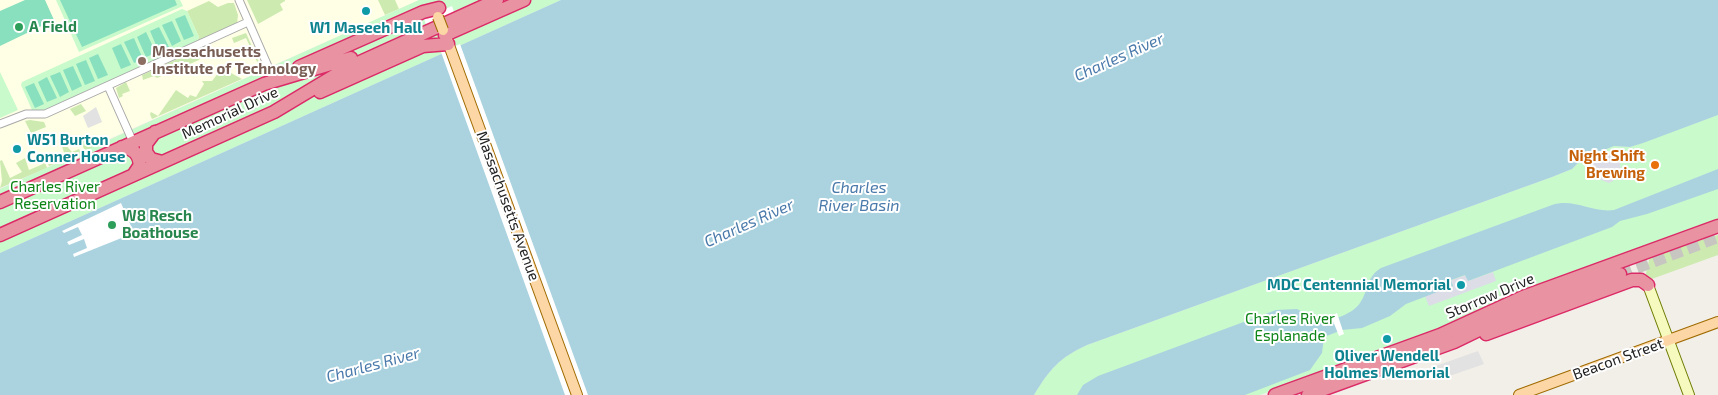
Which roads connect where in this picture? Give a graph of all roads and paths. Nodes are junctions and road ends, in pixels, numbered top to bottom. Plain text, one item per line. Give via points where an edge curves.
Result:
1 (238, 0) edge
2 (480, 0) edge
3 (497, 0) edge
4 (524, 0) edge
5 (436, 8) edge
6 (248, 22) junction
7 (447, 39) junction
8 (274, 80) junction
9 (108, 86) junction
10 (285, 106) junction
11 (0, 124) edge
12 (157, 130) junction
13 (128, 144) junction
14 (162, 162) junction
15 (134, 174) junction
16 (0, 202) edge
17 (1718, 226) edge
18 (1718, 233) edge
19 (0, 235) edge
20 (1651, 251) junction
21 (1620, 274) tunnel mouth
22 (1648, 285) joint
23 (1718, 322) edge
24 (1669, 340) junction
25 (1431, 350) junction
26 (577, 395) edge
27 (1275, 395) edge
28 (1308, 395) edge
29 (1519, 395) edge
30 (1689, 395) edge

1 - 6 street
2 - 8 highway, Memorial Drive via 342,62
3 - 10 highway, Memorial Drive via 344,70
4 - 7 highway
5 - 7 main road, Massachusetts Avenue, bridge
5 - 8 highway
6 - 8 street
6 - 9 street
7 - 10 highway via 423,46
7 - 26 main road, Massachusetts Avenue
8 - 12 highway, Memorial Drive
9 - 11 street via 45,114 26,114
9 - 13 street
10 - 14 highway, Memorial Drive
12 - 13 highway, Memorial Drive
12 - 14 highway via 148,140 146,152 151,159
13 - 15 highway via 140,164
13 - 16 highway, Memorial Drive
14 - 15 highway, Memorial Drive
15 - 19 highway, Memorial Drive
17 - 20 highway, Storrow Drive
18 - 20 highway
20 - 27 highway, Storrow Drive via 1511,302 1440,335
21 - 25 highway, Storrow Drive via 1516,312
22 - 24 main road
22 - 25 highway via 1641,280 1632,280 1466,342
23 - 24 main road, Beacon Street
24 - 29 main road, Beacon Street
24 - 30 main road
25 - 28 highway, Storrow Drive

